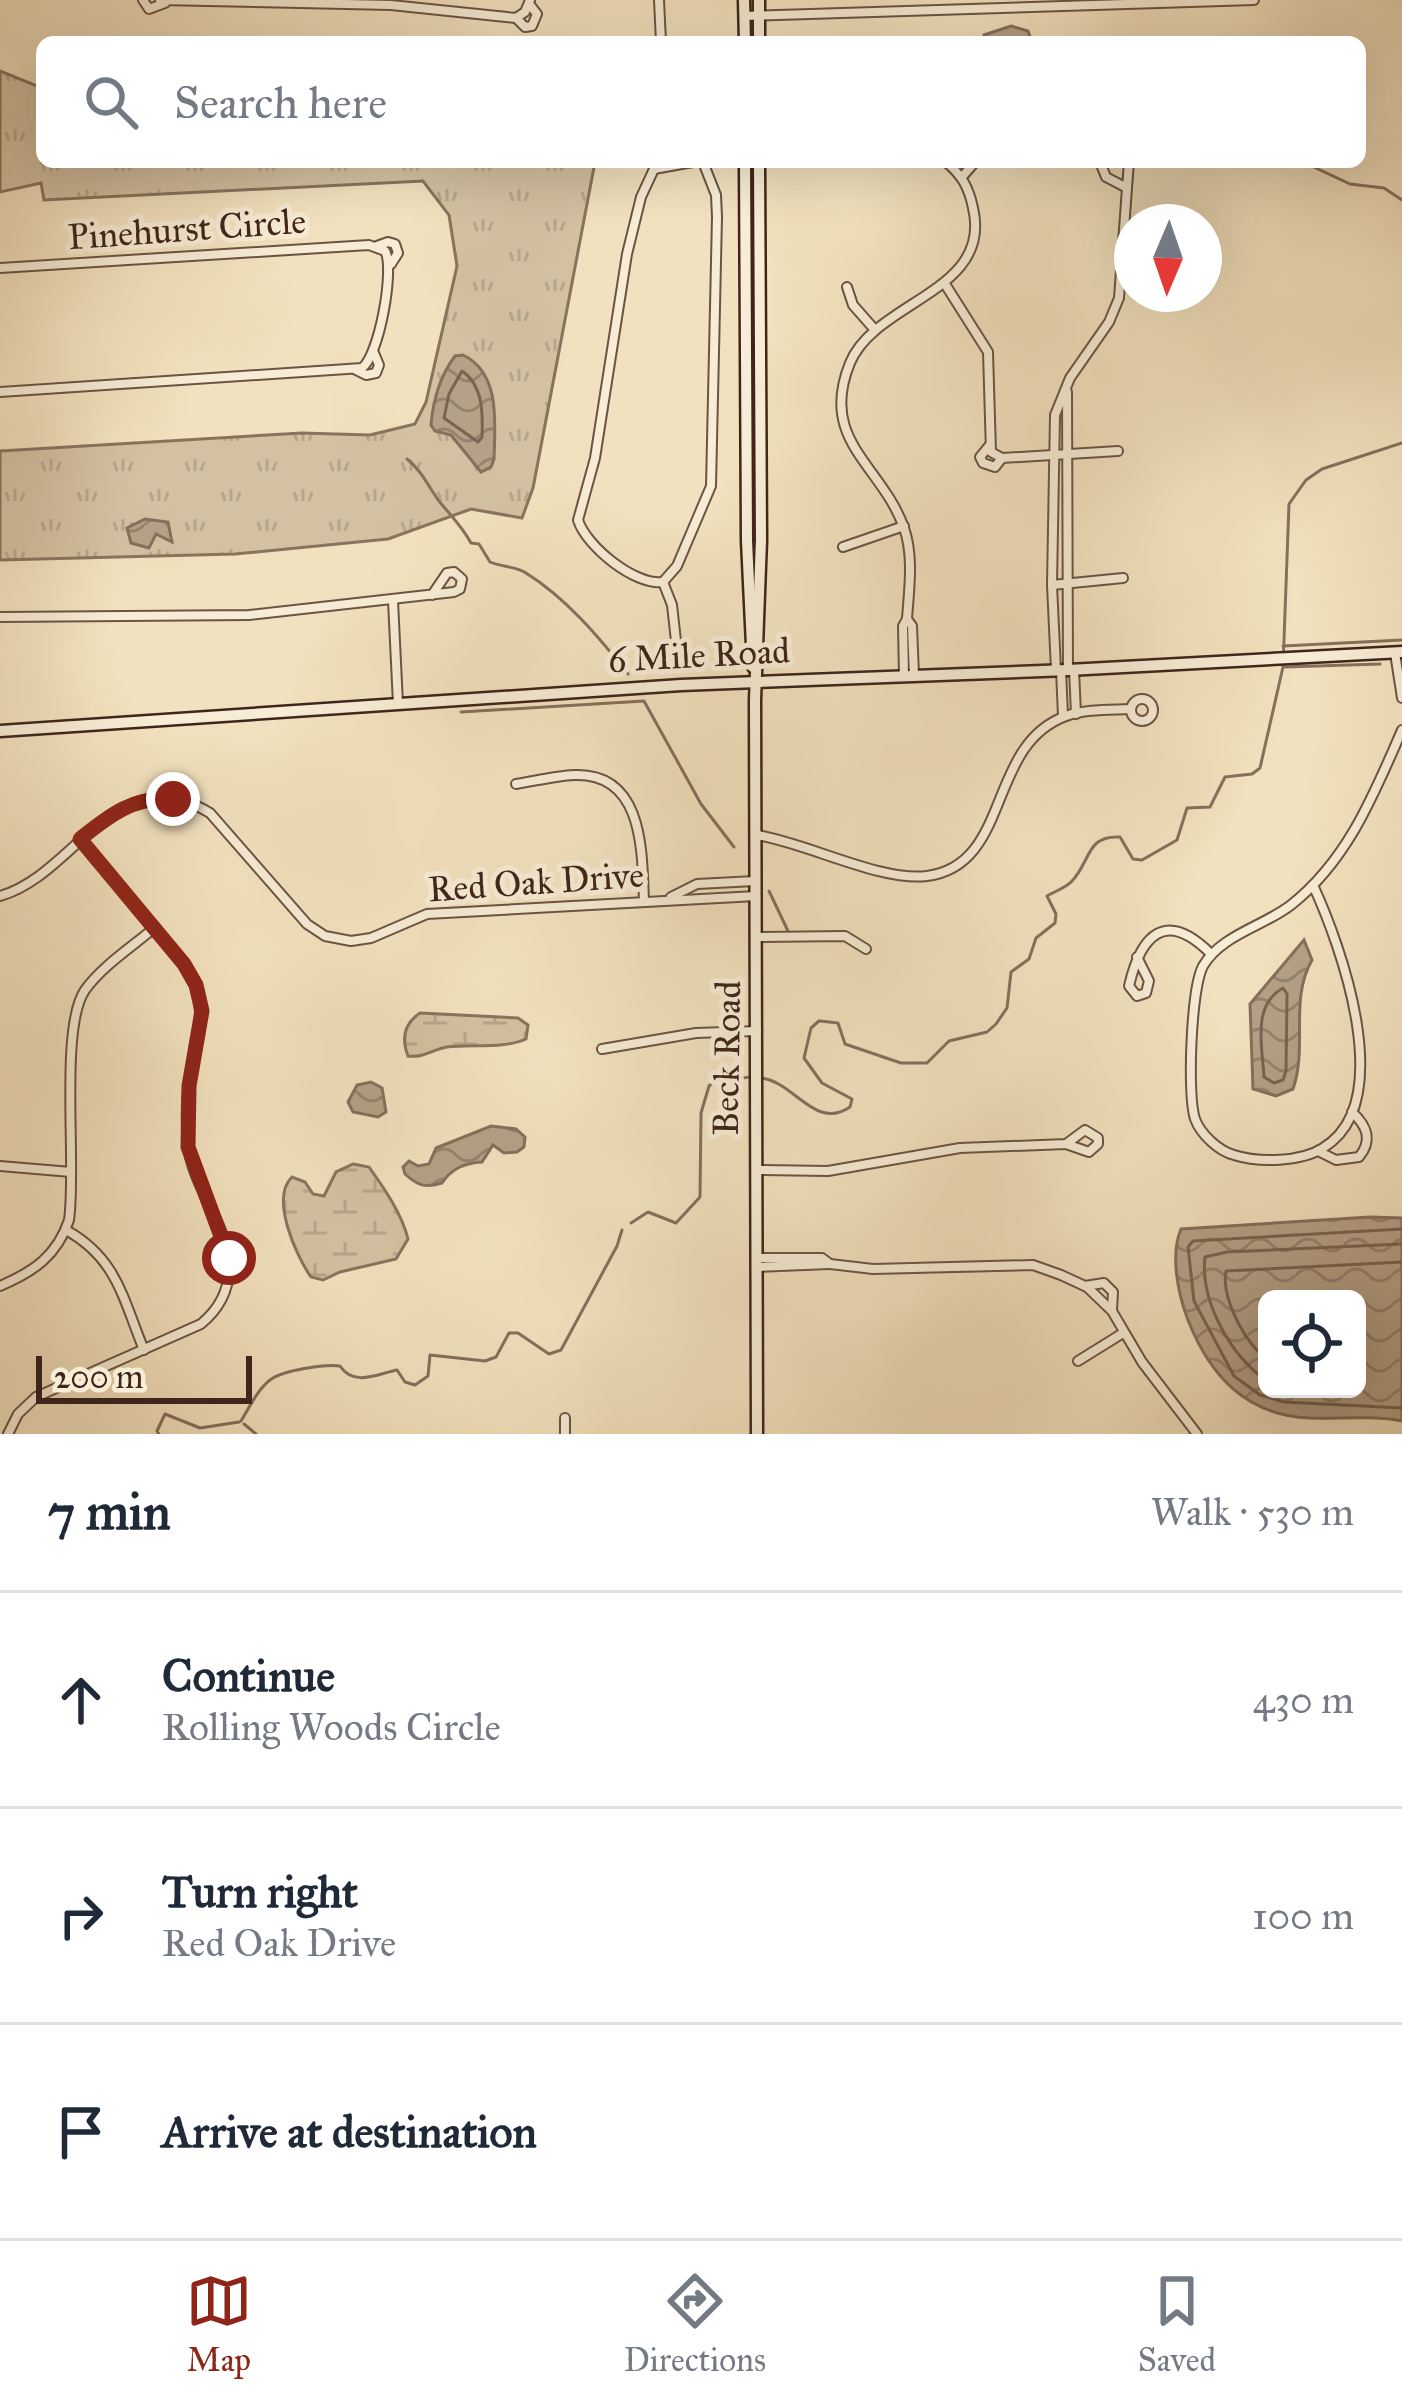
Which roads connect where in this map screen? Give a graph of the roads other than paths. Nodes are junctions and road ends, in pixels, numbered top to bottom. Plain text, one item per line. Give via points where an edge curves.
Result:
1 (143, 0) edge
2 (659, 0) edge
3 (744, 0) edge
4 (759, 0) edge
5 (1254, 0) edge
6 (162, 1) edge
7 (530, 3) edge
8 (744, 16) junction
9 (759, 16) junction
10 (516, 18) junction
11 (661, 36) edge
12 (745, 36) edge
13 (759, 36) edge
14 (652, 168) edge
15 (706, 168) edge
16 (745, 168) edge
17 (759, 168) edge
18 (952, 168) edge
19 (970, 168) edge
20 (1102, 168) edge
21 (1129, 168) edge
22 (962, 177) junction
23 (1127, 188) junction
24 (0, 268) edge
25 (945, 284) junction
26 (847, 287) dead end
27 (875, 330) junction
28 (1070, 378) junction
29 (0, 392) edge
30 (1118, 452) dead end
31 (1053, 457) junction
32 (1066, 457) junction
33 (904, 526) junction
34 (843, 547) dead end
35 (1123, 578) dead end
36 (663, 582) junction
37 (1066, 585) junction
38 (1052, 586) junction
39 (432, 595) dead end
40 (393, 601) junction
41 (0, 617) edge
42 (677, 650) dead end
43 (1398, 652) edge
44 (1065, 670) junction
45 (909, 675) junction
46 (755, 682) junction
47 (1402, 698) edge
48 (398, 704) junction
49 (1130, 709) dead end
50 (1076, 714) junction
51 (1063, 717) junction
52 (1402, 730) edge
53 (0, 731) edge
54 (516, 784) dead end
55 (757, 836) junction
56 (80, 839) junction
57 (757, 881) junction
58 (1313, 885) junction
59 (0, 896) edge
60 (757, 896) junction
61 (666, 899) junction
62 (644, 901) junction
63 (154, 928) junction
64 (758, 937) junction
65 (866, 949) dead end
66 (1210, 954) junction
67 (1137, 957) dead end
68 (758, 1031) junction
69 (602, 1049) dead end
70 (1352, 1112) junction
71 (1066, 1144) dead end
72 (1318, 1151) junction
73 (0, 1166) edge
74 (756, 1170) junction
75 (71, 1172) junction
76 (66, 1230) junction
77 (756, 1263) junction
78 (0, 1286) edge
79 (1084, 1286) junction
80 (1112, 1311) junction
81 (1123, 1333) junction
82 (144, 1350) junction
83 (1078, 1361) dead end
84 (566, 1418) dead end
85 (8, 1434) edge
86 (565, 1434) edge
87 (757, 1434) edge
88 (1197, 1434) edge

1 - 6 street via 149,9
2 - 11 street
3 - 8 main road
4 - 9 main road
5 - 9 street
6 - 10 street via 391,5
7 - 10 street
7 - 10 street via 537,14 532,26
8 - 9 street
8 - 12 main road
9 - 13 main road
14 - 36 street via 627,254 578,520 589,541 638,577
15 - 36 street via 717,217 711,486
16 - 46 main road, Beck Road
17 - 46 main road, Beck Road
18 - 22 street
19 - 22 street
20 - 23 street
21 - 23 street
22 - 25 street via 976,217 973,247
23 - 28 street via 1119,298
24 - 29 street, Pinehurst Circle via 376,245 390,265 374,353 355,370
25 - 27 street
25 - 31 street via 988,352 989,446 1002,458
26 - 27 street
27 - 33 street via 853,356 841,408 854,452
28 - 31 street via 1055,415
28 - 32 street
30 - 32 street
31 - 32 street
31 - 38 street
32 - 37 street
33 - 34 street
33 - 45 street
35 - 37 street
36 - 42 street
37 - 38 street
37 - 44 street
38 - 44 street
39 - 40 street
40 - 41 street via 215,616
40 - 48 street
43 - 44 main road, 6 Mile Road
43 - 47 street
44 - 45 main road, 6 Mile Road
44 - 50 street
44 - 51 street
45 - 46 main road, 6 Mile Road
46 - 48 main road, 6 Mile Road
46 - 55 main road, Beck Road
48 - 53 main road, 6 Mile Road
49 - 50 street
50 - 51 street
51 - 55 street via 1025,746 982,840 949,869 907,876
52 - 58 street via 1348,843
54 - 62 street via 574,775 616,790 640,829
55 - 57 main road, Beck Road
56 - 59 street, Red Oak Drive
56 - 62 street, Red Oak Drive via 134,802 193,804 225,826 307,924 344,940 371,938 427,914
56 - 63 street
57 - 60 main road, Beck Road
57 - 61 street, Red Oak Drive via 697,884
58 - 66 street
58 - 70 street via 1352,992
60 - 61 street, Red Oak Drive
60 - 64 main road, Beck Road
61 - 62 street, Red Oak Drive
63 - 75 street via 78,1004
63 - 82 street via 200,997 188,1147 230,1270 209,1318
64 - 65 street via 845,936
64 - 68 main road, Beck Road
66 - 67 street via 1194,937 1172,931 1145,941
66 - 72 street via 1192,1007 1196,1121 1239,1157
68 - 69 street
68 - 74 main road, Beck Road
70 - 72 street
70 - 72 street via 1368,1137 1359,1157 1336,1160
71 - 74 street via 959,1148 827,1171
73 - 75 street
74 - 77 main road, Beck Road
75 - 76 street
76 - 78 street via 45,1261
76 - 82 street via 105,1259
77 - 79 street via 1033,1265
77 - 87 main road, Beck Road
79 - 80 street
79 - 80 street via 1104,1283 1113,1292
80 - 81 street
81 - 83 street
81 - 88 street
82 - 85 street via 36,1397
84 - 86 street

